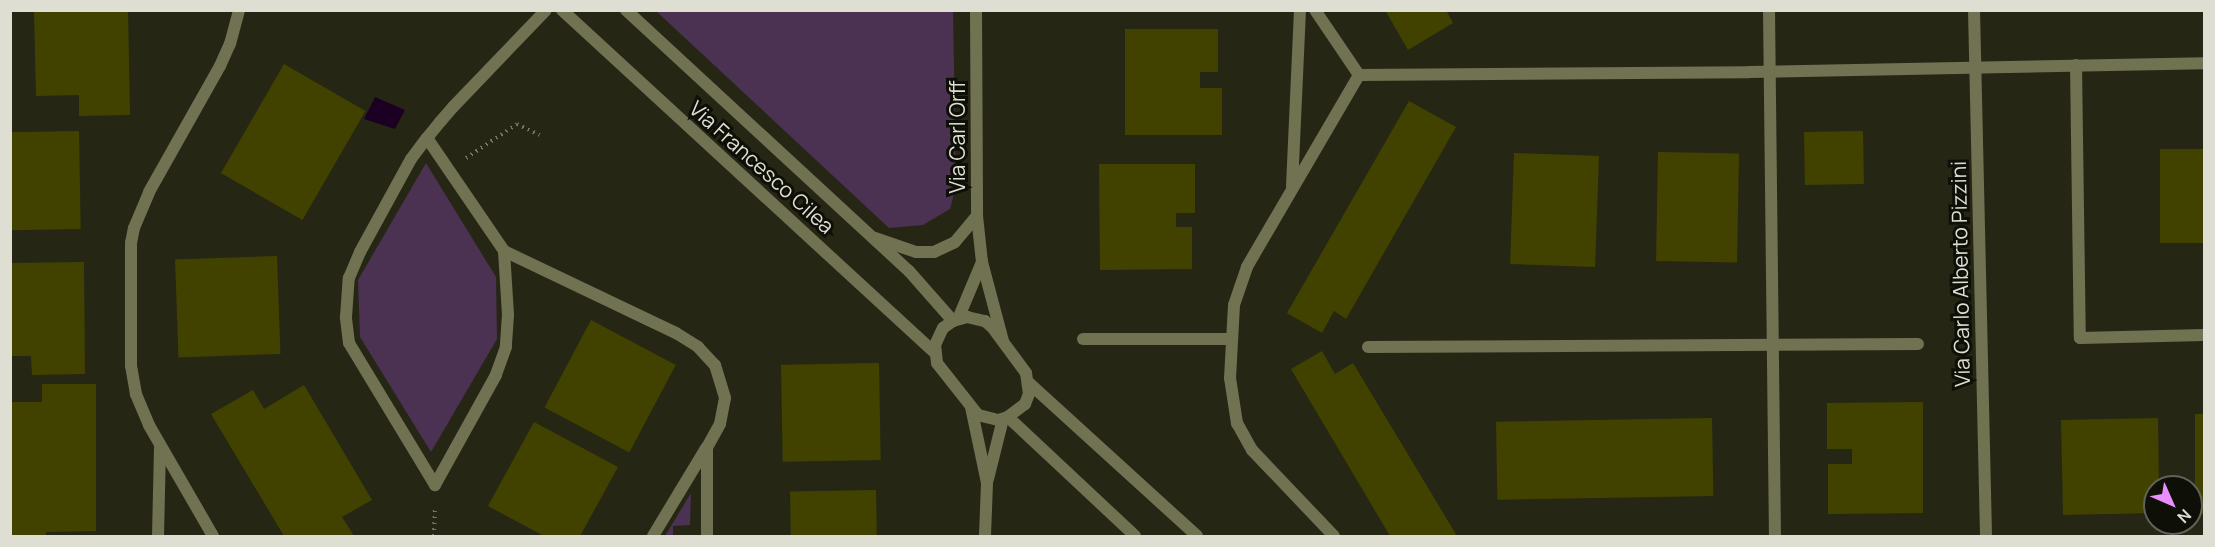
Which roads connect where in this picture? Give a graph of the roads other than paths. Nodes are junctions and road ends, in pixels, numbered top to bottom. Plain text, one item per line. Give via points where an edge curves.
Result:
1 (239, 10) edge
2 (546, 10) edge
3 (562, 10) edge
4 (626, 10) edge
5 (976, 10) edge
6 (1300, 10) edge
7 (1315, 10) edge
8 (1769, 10) edge
9 (1974, 10) edge
10 (2205, 63) edge
11 (2076, 65) junction
12 (1975, 66) junction
13 (1770, 71) junction
14 (1359, 75) junction
15 (427, 138) junction
16 (1292, 188) junction
17 (977, 216) junction
18 (871, 236) junction
19 (504, 251) junction
20 (982, 262) junction
21 (956, 320) junction
22 (2205, 336) edge
23 (1083, 339) dead end
24 (1232, 339) junction
25 (1003, 341) junction
26 (1918, 344) dead end
27 (1773, 345) junction
28 (1368, 347) dead end
29 (935, 353) junction
30 (1029, 383) junction
31 (970, 405) junction
32 (1006, 418) junction
33 (160, 446) junction
34 (707, 447) junction
35 (987, 483) junction
36 (158, 537) edge
37 (213, 537) edge
38 (653, 537) edge
39 (706, 537) edge
40 (985, 537) edge
41 (1135, 537) edge
42 (1197, 537) edge
43 (1334, 537) edge
44 (1775, 537) edge
45 (1986, 537) edge

1 - 33 street via 220,66 149,192 131,243 133,380 142,410
2 - 15 street
3 - 29 street, Via Francesco Cilea
4 - 18 street, Via Francesco Cilea
5 - 17 street, Via Carl Orff
6 - 16 street
7 - 14 street
8 - 13 street
9 - 12 street, Via Carlo Alberto Pizzini
10 - 11 street
11 - 12 street
11 - 22 street via 2080,338
12 - 13 street
12 - 45 street, Via Carlo Alberto Pizzini
13 - 14 street
13 - 27 street
14 - 16 street
15 - 19 street
15 - 19 street via 402,172 354,264 346,317 349,342 357,360 435,485 496,375 506,346
16 - 24 street via 1243,277 1234,305
17 - 18 street via 955,242 934,252 916,252
17 - 20 street, Via Carl Orff
18 - 21 street, Via Francesco Cilea
19 - 34 street via 698,347 719,373 724,398 720,424
20 - 21 street, Via Carl Orff
20 - 25 street, Via Carl Orff
21 - 25 street via 984,321
21 - 29 street via 943,328
23 - 24 street
24 - 43 street via 1231,392 1243,437
25 - 30 street
26 - 27 street
27 - 28 street
27 - 44 street
29 - 31 street, Via Francesco Cilea via 942,370
30 - 32 street via 1025,404
30 - 42 street
31 - 32 street, Via Francesco Cilea via 987,419
31 - 35 street
32 - 35 street
32 - 41 street, Via Francesco Cilea
33 - 36 street
33 - 37 street
34 - 38 street
34 - 39 street
35 - 40 street

